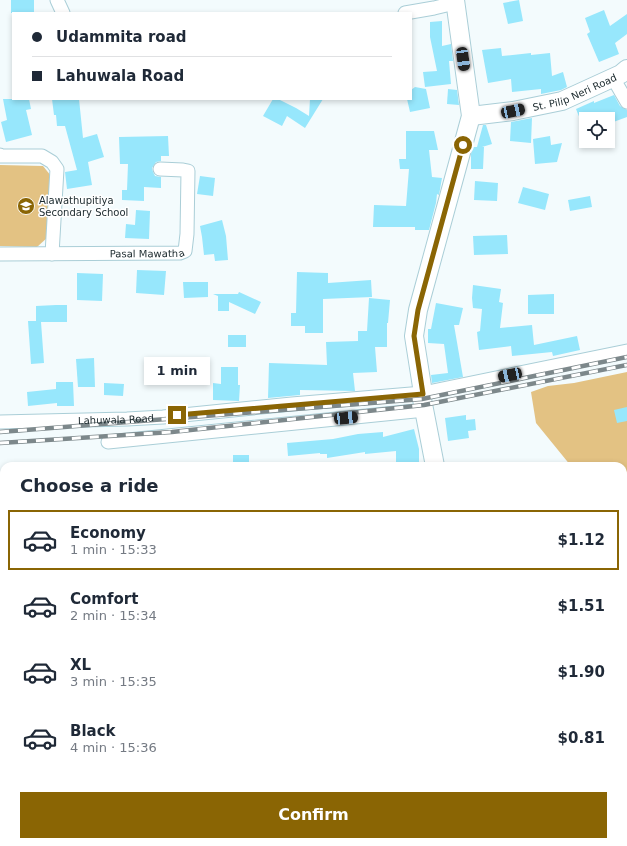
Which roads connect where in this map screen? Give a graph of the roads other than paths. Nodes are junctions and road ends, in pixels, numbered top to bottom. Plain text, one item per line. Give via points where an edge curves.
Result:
1 (57, 0) edge
2 (455, 1) edge
3 (63, 12) edge
4 (411, 12) edge
5 (620, 73) edge
6 (627, 102) edge
7 (471, 116) junction
8 (0, 155) edge
9 (160, 169) dead end
10 (0, 254) edge
11 (52, 254) junction
12 (627, 351) edge
13 (424, 402) junction
14 (0, 422) edge
15 (108, 442) dead end
16 (434, 462) edge

1 - 3 street
2 - 4 street
2 - 7 street
5 - 6 street
5 - 7 street, St. Pilip Neri Road via 562,101
7 - 13 street via 418,310 414,336
8 - 11 street via 42,156 52,162 57,169
9 - 11 street, Pasal Mawatha via 188,171 185,251
10 - 11 street, Pasal Mawatha
12 - 13 street
13 - 14 street, Lahuwala Road via 141,418
13 - 15 street
13 - 16 street

